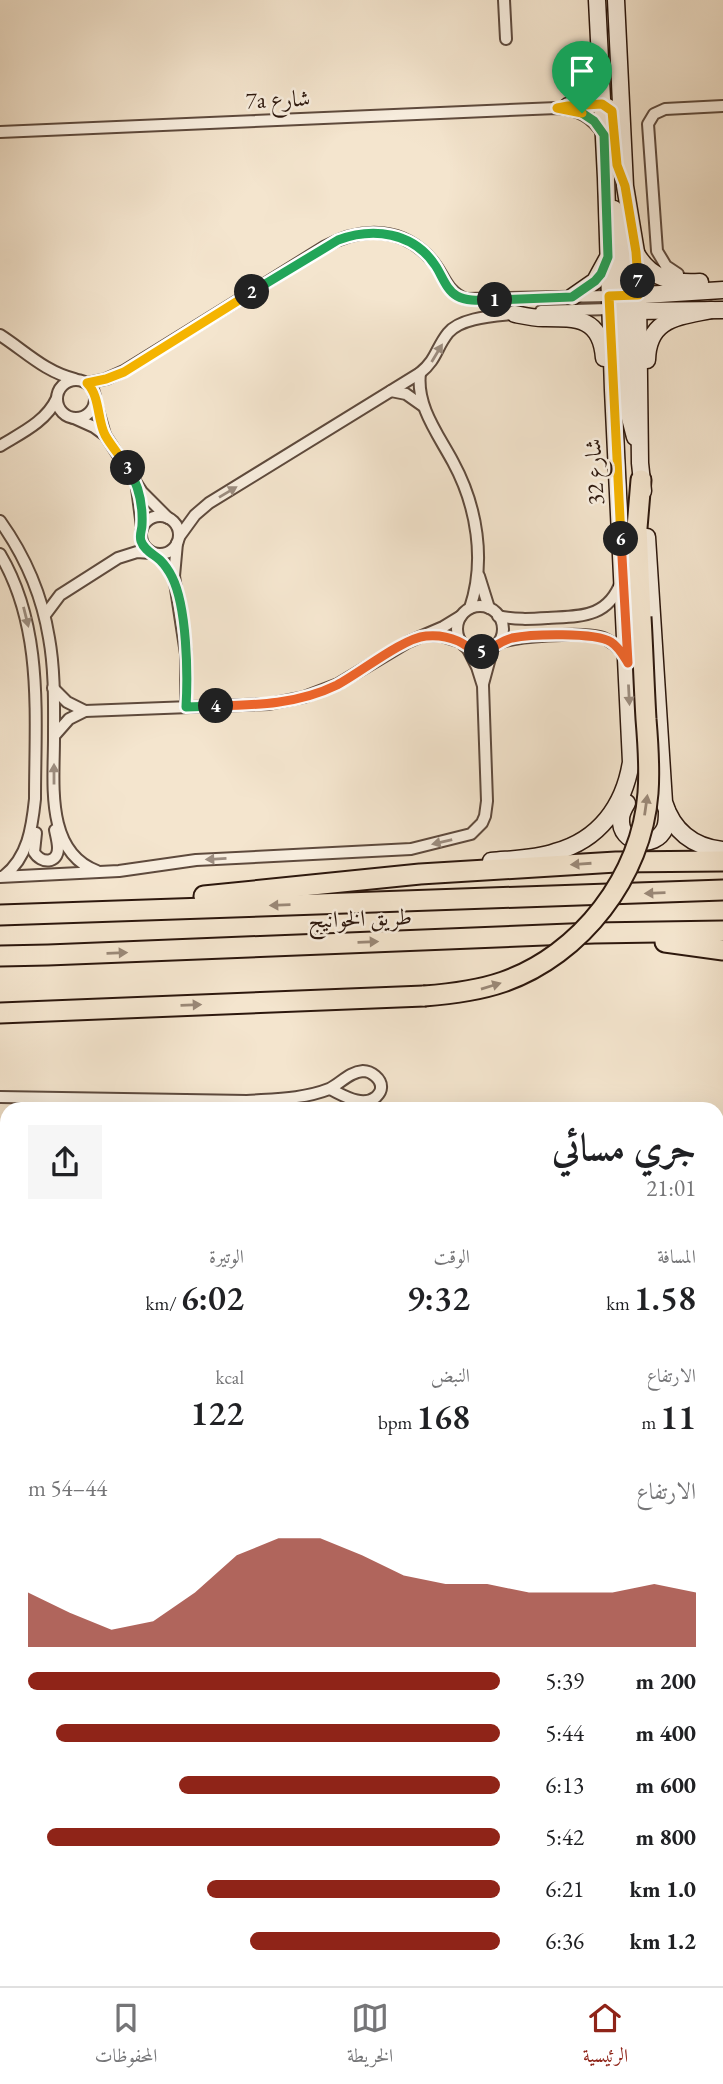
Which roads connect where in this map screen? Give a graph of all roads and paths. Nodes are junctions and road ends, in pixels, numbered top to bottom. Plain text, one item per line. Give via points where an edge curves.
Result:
1 (504, 0) edge
2 (597, 0) edge
3 (617, 0) edge
4 (506, 39) dead end
5 (601, 69) junction
6 (602, 104) junction
7 (723, 106) edge
8 (562, 107) junction
9 (0, 132) edge
10 (604, 135) junction
11 (606, 178) junction
12 (625, 186) junction
13 (636, 252) junction
14 (608, 257) junction
15 (678, 274) dead end
16 (723, 284) edge
17 (723, 290) edge
18 (572, 297) junction
19 (624, 303) junction
20 (717, 310) edge
21 (515, 314) junction
22 (0, 335) edge
23 (41, 366) junction
24 (420, 373) junction
25 (81, 381) junction
26 (613, 390) junction
27 (391, 391) junction
28 (57, 397) junction
29 (640, 399) junction
30 (95, 400) junction
31 (423, 406) junction
32 (72, 417) junction
33 (105, 435) junction
34 (640, 445) junction
35 (0, 446) edge
36 (641, 480) junction
37 (136, 482) junction
38 (168, 518) junction
39 (0, 521) edge
40 (142, 527) junction
41 (178, 540) junction
42 (152, 553) junction
43 (0, 554) edge
44 (478, 570) junction
45 (623, 576) junction
46 (175, 584) junction
47 (466, 612) junction
48 (493, 612) junction
49 (45, 615) junction
50 (423, 636) junction
51 (465, 645) junction
52 (495, 646) junction
53 (628, 663) junction
54 (483, 686) junction
55 (52, 688) junction
56 (186, 707) junction
57 (85, 711) junction
58 (54, 737) junction
59 (631, 762) junction
60 (54, 798) junction
61 (35, 799) junction
62 (667, 811) junction
63 (723, 850) edge
64 (723, 861) edge
65 (99, 872) junction
66 (420, 874) junction
67 (2, 877) edge
68 (723, 890) edge
69 (48, 913) junction
70 (0, 915) edge
71 (723, 931) edge
72 (594, 933) junction
73 (723, 950) edge
74 (0, 956) edge
75 (0, 1013) edge
76 (330, 1089) dead end
77 (0, 1097) edge

1 - 4 street
2 - 5 street, شارع 32
3 - 12 street, شارع 32
5 - 6 street, شارع 32
5 - 8 street via 589,90
6 - 8 street
6 - 10 street, شارع 32
6 - 12 street via 614,115 617,165
7 - 15 street via 665,109 654,114 648,124 657,251
8 - 9 street, 7a شارع
8 - 10 street, 7a شارع via 582,113
10 - 11 street, شارع 32
11 - 14 street, شارع 32
11 - 19 street via 620,237
12 - 13 street, شارع 32
13 - 16 street via 652,273 668,281
13 - 19 street, شارع 32
14 - 18 street via 595,281
14 - 19 street, شارع 32
17 - 19 street
18 - 19 street
18 - 25 street via 466,299 451,292 435,264 412,243 383,233 352,234 124,372
19 - 20 street
19 - 21 street
19 - 26 street, شارع 32
19 - 29 street, شارع 32
19 - 34 street via 630,421
20 - 29 street via 674,318 660,326 648,347 647,382
24 -> 21 street via 457,325
21 - 26 street via 574,318 589,325 600,337 605,373
22 - 23 street
23 - 25 street
23 - 28 street
24 - 27 street
24 - 31 street
25 - 28 street via 63,384
25 - 30 street
26 - 45 street, شارع 32
27 - 31 street via 406,394
41 -> 27 street via 209,503
28 - 32 street via 61,411
28 - 35 street via 43,419
29 - 34 street, شارع 32
30 - 32 street via 85,416
30 - 33 street
31 - 44 street via 469,499
32 - 33 street
33 - 37 street
34 - 36 street, شارع 32
36 - 62 street, شارع 32
75 -> 36 highway, bridge via 452,994 505,982 554,956 611,898 640,836 648,796 637,528
37 - 38 street
37 - 40 street
38 - 40 street via 150,519
38 - 41 street via 176,526
39 - 49 street via 31,574
40 - 42 street via 142,545
41 - 42 street via 167,553
41 - 46 street
42 - 46 street
42 - 49 street via 118,558 60,595
43 -> 61 street via 21,600 32,646
44 - 47 street
44 - 48 street
45 - 48 street via 609,602 592,614 516,619
45 - 53 street, شارع 32
46 - 56 street via 186,654
47 - 48 street via 476,607
47 - 50 street
47 - 51 street via 457,626
48 - 52 street via 501,621 502,633
49 - 55 street
50 - 51 street via 442,636
50 - 56 street via 338,684 304,697 269,704
51 - 52 street via 481,652
51 - 54 street
52 - 53 street via 516,638 593,636 611,642
52 - 54 street
53 -> 59 street, شارع 32
54 -> 65 street via 487,801 482,823 471,834 411,849 196,860
55 - 57 street
55 - 58 street
56 - 57 street
57 - 58 street via 69,719
60 -> 58 street
59 - 62 street via 631,789 621,821 625,833 636,841 656,839 665,828
59 - 66 street, شارع 32 via 622,797 612,813 601,827 570,847
60 - 61 street via 58,852 46,862 34,852
60 - 65 street via 68,849
61 - 67 street via 24,850 18,863
62 - 63 street, شارع 32 via 689,839
64 -> 66 highway via 616,862
65 - 67 street
66 - 69 highway
68 -> 69 highway, طريق الخوانيج
69 - 70 highway, طريق الخوانيج
71 - 72 highway, طريق الخوانيج
72 - 73 highway
74 -> 72 highway, طريق الخوانيج
76 - 77 street via 247,1101

